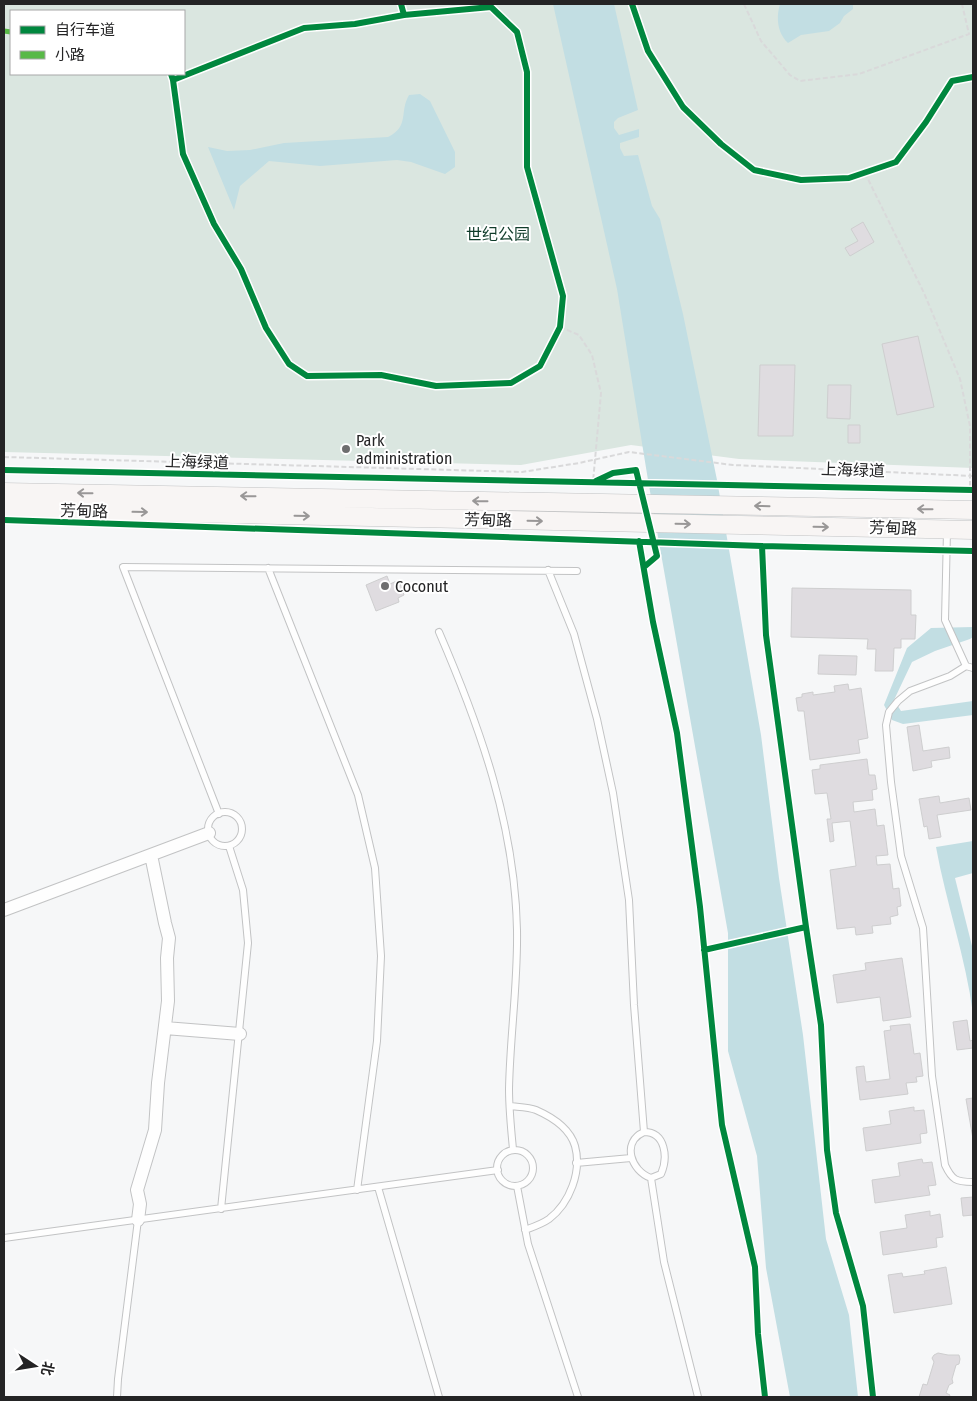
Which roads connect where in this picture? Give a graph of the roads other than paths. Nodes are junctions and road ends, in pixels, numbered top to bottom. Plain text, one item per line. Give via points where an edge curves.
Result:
1 (4, 492) edge
2 (4, 509) edge
3 (972, 510) edge
4 (947, 530) junction
5 (973, 530) edge
6 (268, 568) junction
7 (548, 570) junction
8 (576, 571) dead end
9 (439, 632) dead end
10 (966, 666) junction
11 (973, 668) edge
12 (219, 814) junction
13 (209, 834) junction
14 (229, 846) junction
15 (151, 855) junction
16 (4, 910) edge
17 (165, 1028) junction
18 (240, 1034) junction
19 (510, 1106) junction
20 (644, 1132) junction
21 (513, 1149) junction
22 (631, 1158) junction
23 (576, 1163) junction
24 (498, 1170) junction
25 (651, 1178) junction
26 (973, 1182) edge
27 (517, 1186) junction
28 (378, 1187) junction
29 (358, 1190) junction
30 (221, 1209) junction
31 (138, 1220) junction
32 (525, 1230) junction
33 (4, 1238) edge
34 (118, 1397) edge
35 (438, 1397) edge
36 (578, 1397) edge
37 (698, 1397) edge

3 -> 1 main road, 芳甸路
2 -> 4 main road, 芳甸路
4 - 5 main road, 芳甸路
4 - 10 lane via 944,620
6 - 7 lane
6 - 12 lane via 123,567
6 - 29 lane via 358,795 375,868 382,956 377,1040
7 - 8 lane
7 - 20 lane via 574,634 613,792 628,900
9 - 19 lane via 479,732 500,802 512,864 517,930
10 - 11 lane
10 - 26 lane via 910,692 889,712 886,724 890,782 901,856 923,928 932,1076 944,1165 951,1177 961,1182
12 - 13 lane via 211,821
12 - 14 lane via 234,815 241,825 239,838
13 - 14 lane via 216,844
13 - 15 street
14 - 18 lane via 243,890 248,943
15 - 16 street
15 - 17 street via 169,938
17 - 18 street
17 - 31 street via 155,1130 137,1190 140,1204
18 - 30 lane
19 - 21 lane
19 - 23 lane via 535,1109 557,1122 575,1146
20 - 22 lane via 633,1140
20 - 25 lane via 657,1135 665,1150 661,1174
21 - 24 lane via 500,1158
21 - 27 lane via 523,1151 534,1166 531,1178
22 - 23 lane
22 - 25 lane via 642,1175
23 - 32 lane via 574,1184 563,1205 549,1219
24 - 27 lane via 504,1182
24 - 28 lane
25 - 37 lane via 664,1262
27 - 32 lane
28 - 29 lane
28 - 35 lane
29 - 30 lane
30 - 31 lane
31 - 33 lane
31 - 34 lane
32 - 36 lane

